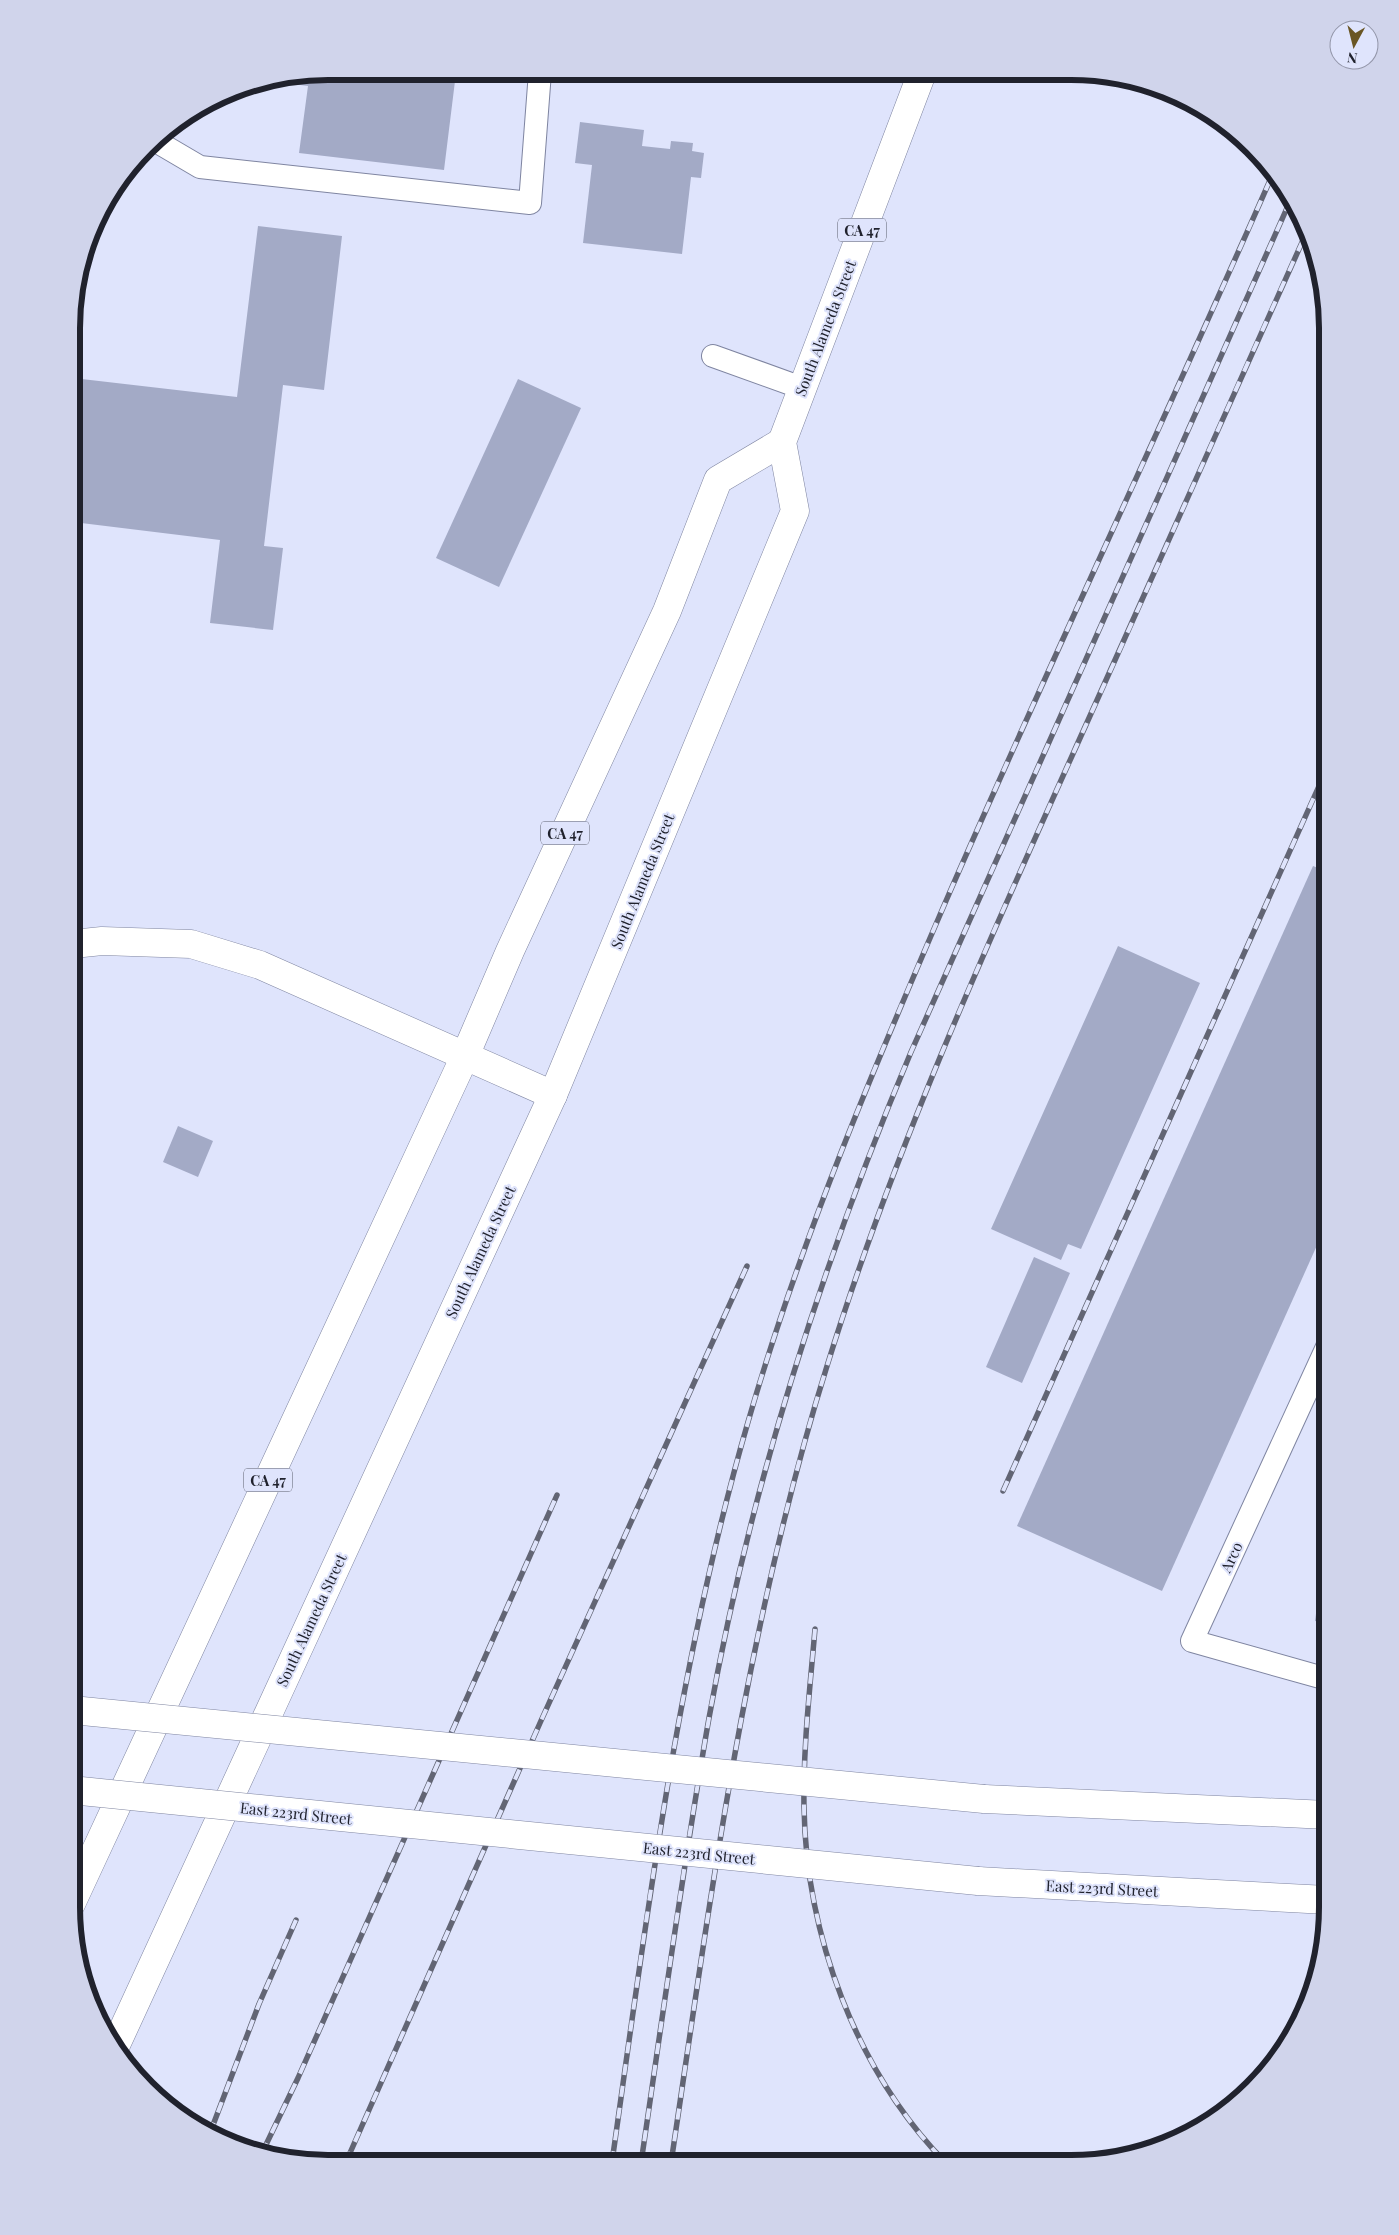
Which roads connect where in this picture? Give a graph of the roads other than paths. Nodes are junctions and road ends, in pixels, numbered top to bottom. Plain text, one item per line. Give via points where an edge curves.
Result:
1 (539, 80) edge
2 (919, 80) edge
3 (161, 144) edge
4 (713, 356) dead end
5 (802, 388) junction
6 (782, 442) junction
7 (80, 943) edge
8 (465, 1056) junction
9 (553, 1095) junction
10 (1319, 1364) edge
11 (1319, 1677) edge
12 (80, 1711) edge
13 (80, 1791) edge
14 (1319, 1815) edge
15 (80, 1885) edge
16 (1319, 1900) edge
17 (118, 2039) edge

1 - 3 lane via 530,203 200,167
2 - 5 main road, South Alameda Street / CA 47
4 - 5 lane
5 - 6 main road, South Alameda Street / CA 47
6 - 8 main road, CA 47 via 718,480 667,610
6 - 9 main road, South Alameda Street via 794,511
7 - 8 main road via 191,944 260,965
8 - 9 main road
8 - 15 main road, CA 47
9 - 17 main road, South Alameda Street
10 - 11 lane, Arco via 1192,1641
12 - 14 main road, bridge via 984,1799
13 - 16 main road, East 223rd Street, bridge via 978,1881

